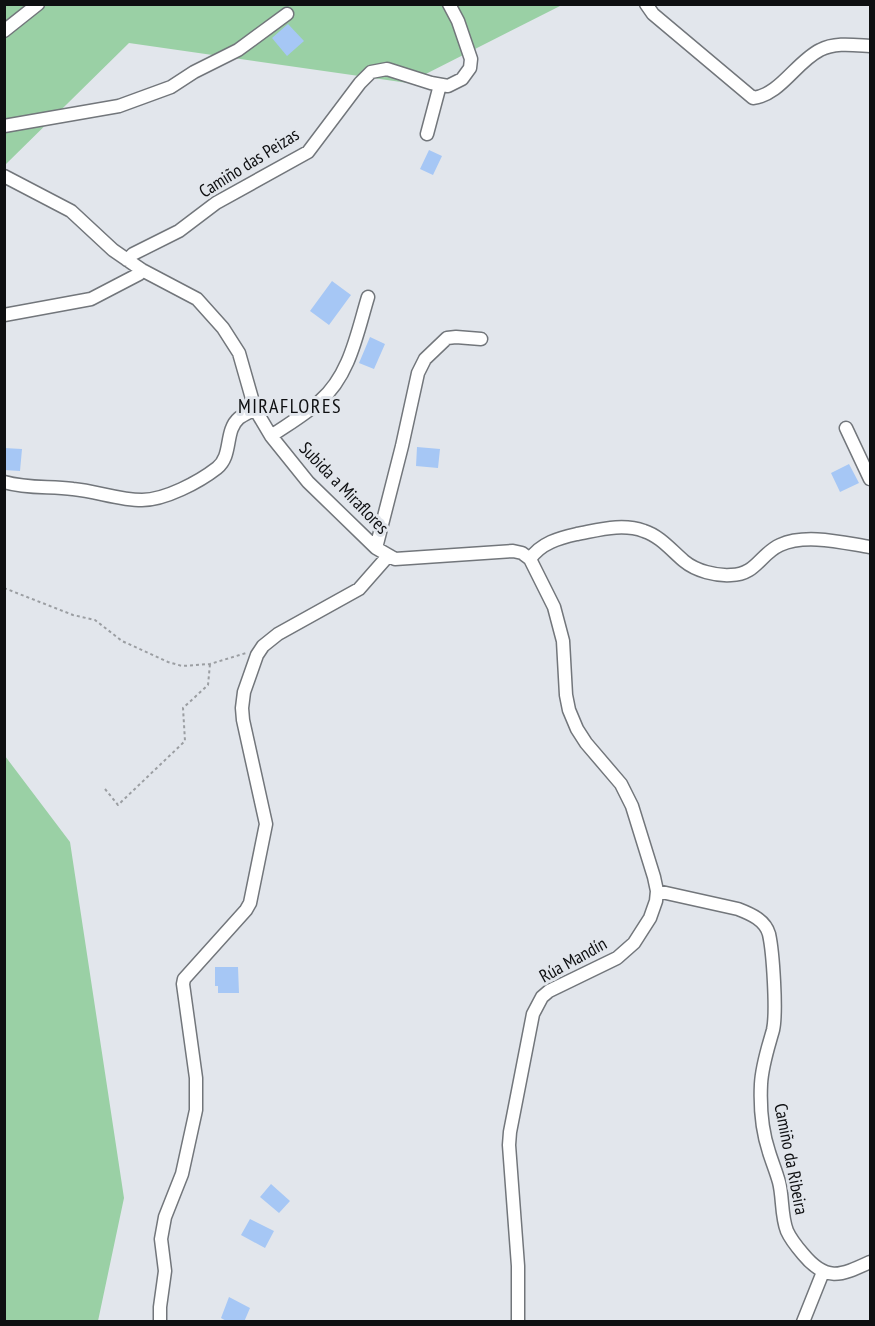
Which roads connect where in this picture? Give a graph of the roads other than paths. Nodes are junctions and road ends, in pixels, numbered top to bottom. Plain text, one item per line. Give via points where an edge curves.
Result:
1 (38, 4) edge
2 (449, 4) edge
3 (646, 4) edge
4 (287, 14) dead end
5 (4, 31) edge
6 (870, 46) edge
7 (440, 85) junction
8 (4, 126) edge
9 (427, 134) dead end
10 (4, 176) edge
11 (128, 260) junction
12 (142, 270) junction
13 (368, 297) dead end
14 (4, 315) edge
15 (480, 339) dead end
16 (255, 409) junction
17 (846, 428) dead end
18 (271, 436) junction
19 (870, 479) edge
20 (4, 482) edge
21 (870, 547) edge
22 (376, 548) junction
23 (388, 556) junction
24 (530, 559) junction
25 (657, 891) junction
26 (870, 1262) edge
27 (823, 1272) junction
28 (160, 1322) edge
29 (518, 1322) edge
30 (802, 1322) edge

1 - 5 street
2 - 7 street via 471,59 462,79 448,86
3 - 6 street via 753,98 774,89 822,49
4 - 8 street via 238,50 171,87 118,106
7 - 9 street
7 - 11 street, Camiño das Peizas via 387,69 371,72 308,152 216,203 179,231
10 - 11 street, Subida a Miraflores via 71,211
11 - 12 street, Subida a Miraflores
12 - 14 street via 91,299
12 - 16 street, Subida a Miraflores via 196,299 223,328 239,353
13 - 18 street via 347,366 334,387
15 - 22 street via 447,338 425,359 418,373
16 - 18 street, Subida a Miraflores
16 - 20 street via 237,419 225,458 218,467 182,489 157,498 141,500
17 - 19 street
18 - 22 street, Subida a Miraflores via 308,482
21 - 24 street via 825,540 789,542 773,549 749,572 722,575 687,563 656,536 628,527 560,538 536,550
22 - 23 street, Subida a Miraflores
23 - 24 street, Subida a Miraflores via 395,559 513,551
23 - 28 street via 359,589 263,646 244,692 242,708 265,833 250,903 184,979 196,1110 182,1174 161,1239 165,1271
24 - 25 street via 561,626 569,710 586,744 617,778 632,806
25 - 27 street, Camiño da Ribeira via 738,909 761,922 768,932 774,1013 763,1065 764,1126 783,1196 787,1230 808,1260
25 - 29 street, Rúa Mandín via 650,918 634,943 617,958 549,991 533,1014 509,1138
26 - 27 street via 847,1273
27 - 30 street

